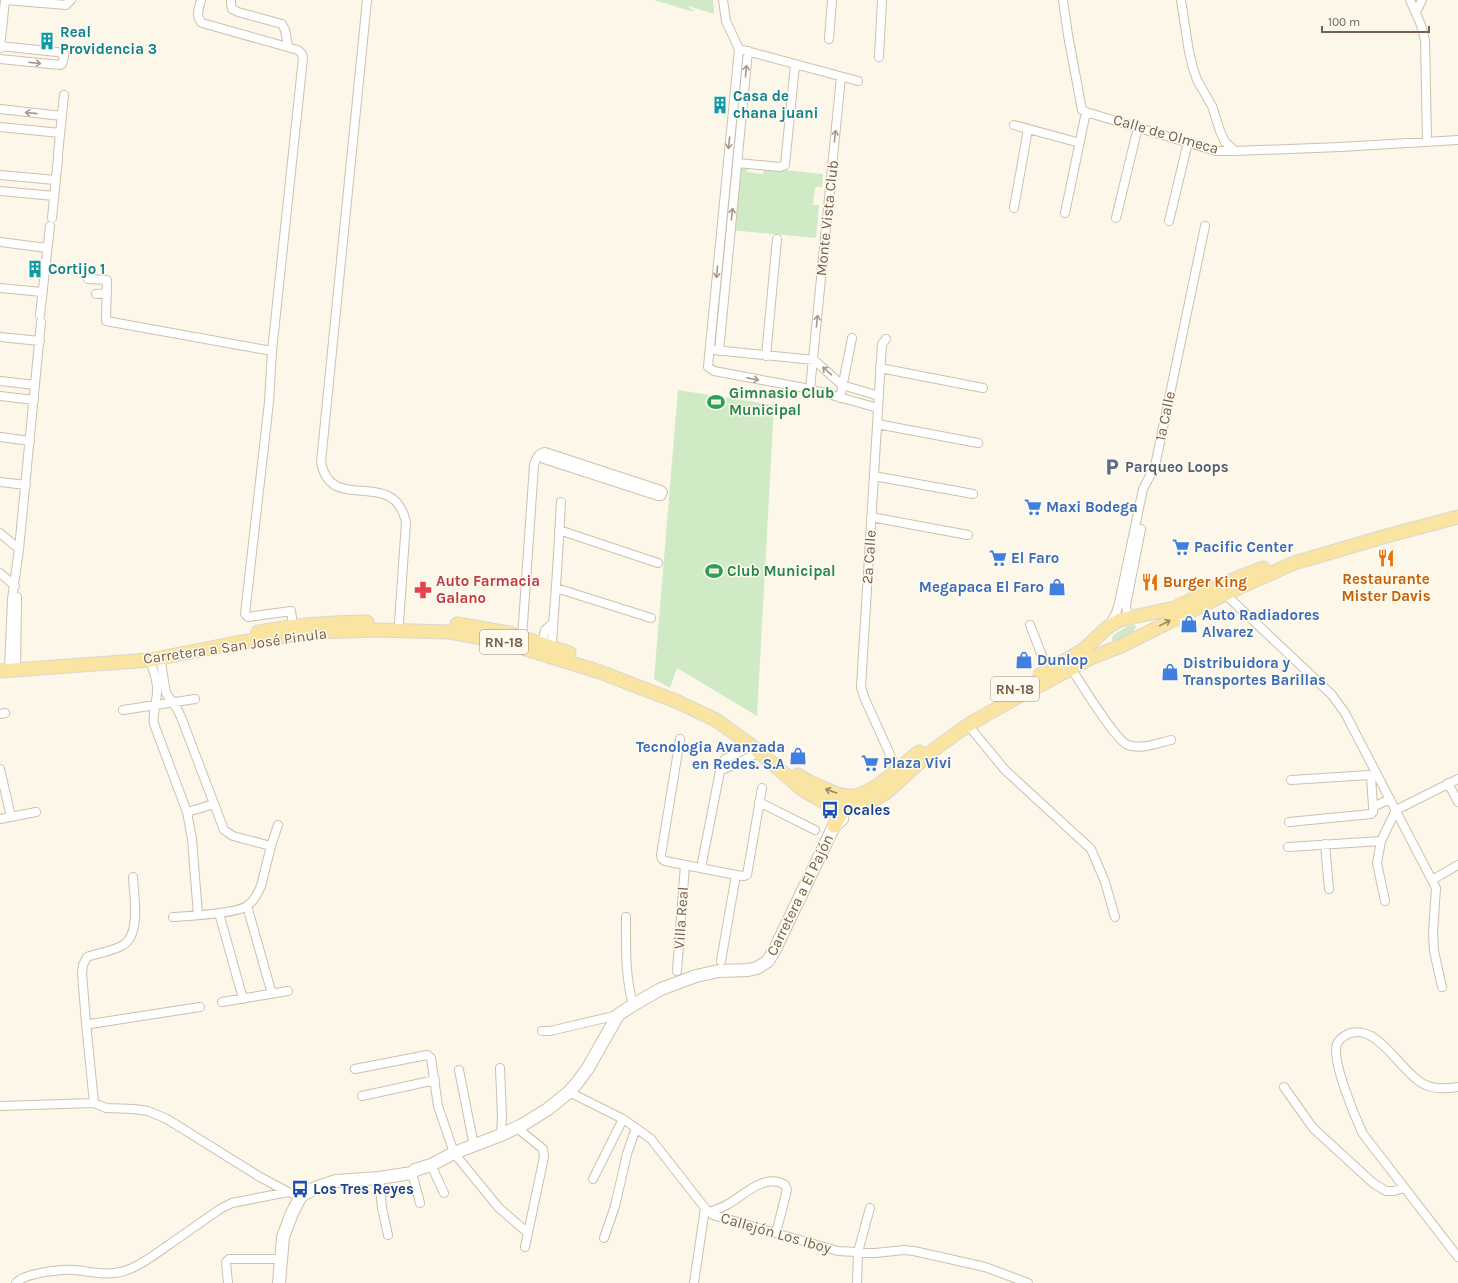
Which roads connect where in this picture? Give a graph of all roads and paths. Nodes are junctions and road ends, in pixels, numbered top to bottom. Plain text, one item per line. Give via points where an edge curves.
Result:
1 (71, 0) edge
2 (201, 0) edge
3 (231, 0) edge
4 (367, 0) edge
5 (723, 0) edge
6 (832, 0) edge
7 (882, 0) edge
8 (1063, 0) edge
9 (1181, 0) edge
10 (1410, 0) edge
11 (1422, 0) edge
12 (1416, 12) junction
13 (829, 39) dead end
14 (288, 46) junction
15 (0, 47) edge
16 (739, 48) junction
17 (748, 51) junction
18 (879, 57) dead end
19 (0, 59) edge
20 (795, 65) junction
21 (841, 77) junction
22 (858, 81) dead end
23 (64, 95) dead end
24 (0, 109) edge
25 (1086, 112) junction
26 (62, 116) junction
27 (1014, 125) dead end
28 (0, 127) edge
29 (1028, 129) junction
30 (1137, 130) junction
31 (60, 132) junction
32 (1458, 140) edge
33 (1188, 142) junction
34 (1427, 142) junction
35 (1080, 143) junction
36 (1235, 152) junction
37 (738, 163) junction
38 (0, 175) edge
39 (56, 180) junction
40 (0, 191) edge
41 (54, 196) junction
42 (1014, 208) dead end
43 (1065, 213) dead end
44 (52, 218) dead end
45 (1116, 218) dead end
46 (1168, 221) dead end
47 (50, 226) dead end
48 (1205, 226) dead end
49 (721, 228) junction
50 (731, 230) junction
51 (777, 239) dead end
52 (0, 242) edge
53 (47, 248) junction
54 (88, 279) dead end
55 (0, 288) edge
56 (42, 292) junction
57 (96, 294) dead end
58 (107, 294) junction
59 (0, 337) edge
60 (852, 338) dead end
61 (886, 339) dead end
62 (40, 341) junction
63 (710, 350) junction
64 (719, 350) junction
65 (272, 351) junction
66 (766, 356) junction
67 (814, 360) junction
68 (880, 368) junction
69 (0, 381) edge
70 (35, 385) junction
71 (842, 385) junction
72 (983, 388) dead end
73 (810, 390) junction
74 (0, 396) edge
75 (879, 396) junction
76 (840, 398) junction
77 (34, 400) junction
78 (878, 408) junction
79 (881, 424) junction
80 (0, 438) edge
81 (30, 441) junction
82 (978, 444) dead end
83 (878, 476) junction
84 (621, 481) dead end
85 (0, 482) edge
86 (26, 485) junction
87 (972, 494) dead end
88 (561, 502) dead end
89 (1458, 510) edge
90 (1458, 517) edge
91 (875, 518) junction
92 (1141, 529) dead end
93 (560, 530) junction
94 (0, 533) edge
95 (968, 535) dead end
96 (19, 550) junction
97 (658, 563) dead end
98 (1276, 563) junction
99 (0, 574) edge
100 (15, 586) junction
101 (556, 588) junction
102 (1225, 594) junction
103 (1130, 617) junction
104 (651, 618) dead end
105 (399, 623) junction
106 (293, 625) junction
107 (1030, 625) dead end
108 (1108, 627) junction
109 (1140, 636) junction
110 (522, 638) junction
111 (548, 640) junction
112 (1118, 647) junction
113 (155, 658) junction
114 (8, 666) edge
115 (1071, 668) junction
116 (1048, 671) junction
117 (195, 699) dead end
118 (173, 703) junction
119 (155, 706) junction
120 (123, 710) dead end
121 (968, 725) junction
122 (680, 739) dead end
123 (1171, 740) dead end
124 (755, 750) junction
125 (0, 769) edge
126 (903, 769) junction
127 (1458, 779) edge
128 (885, 780) junction
129 (1291, 780) dead end
130 (1448, 783) junction
131 (762, 788) dead end
132 (1388, 796) junction
133 (759, 802) junction
134 (824, 802) junction
135 (1458, 802) edge
136 (214, 804) junction
137 (1373, 804) junction
138 (862, 807) junction
139 (844, 808) junction
140 (1396, 810) junction
141 (36, 812) dead end
142 (187, 812) junction
143 (11, 817) junction
144 (0, 819) edge
145 (1289, 822) dead end
146 (278, 825) dead end
147 (835, 826) junction
148 (815, 830) dead end
149 (1381, 841) junction
150 (1325, 844) junction
151 (270, 846) junction
152 (1288, 847) dead end
153 (685, 865) junction
154 (1458, 865) edge
155 (701, 868) junction
156 (736, 875) junction
157 (133, 877) dead end
158 (1432, 880) junction
159 (1329, 889) dead end
160 (1384, 901) dead end
161 (247, 906) junction
162 (219, 913) junction
163 (198, 915) junction
164 (1115, 916) dead end
165 (174, 917) dead end
166 (626, 918) dead end
167 (721, 960) dead end
168 (677, 971) dead end
169 (1442, 987) dead end
170 (288, 991) dead end
171 (272, 994) junction
172 (244, 999) junction
173 (222, 1002) dead end
174 (633, 1005) junction
175 (200, 1007) dead end
176 (618, 1015) junction
177 (86, 1023) junction
178 (542, 1031) dead end
179 (355, 1068) dead end
180 (500, 1068) dead end
181 (459, 1070) dead end
182 (435, 1080) junction
183 (1458, 1087) edge
184 (1284, 1088) dead end
185 (569, 1092) junction
186 (362, 1096) dead end
187 (94, 1103) junction
188 (0, 1106) edge
189 (623, 1119) junction
190 (516, 1127) junction
191 (636, 1128) junction
192 (501, 1135) junction
193 (474, 1146) junction
194 (454, 1153) junction
195 (431, 1165) junction
196 (412, 1173) junction
197 (379, 1178) junction
198 (593, 1179) dead end
199 (1404, 1188) junction
200 (288, 1192) junction
201 (444, 1193) dead end
202 (301, 1196) junction
203 (420, 1203) dead end
204 (870, 1208) dead end
205 (707, 1210) junction
206 (528, 1233) junction
207 (776, 1233) junction
208 (388, 1235) dead end
209 (604, 1238) dead end
210 (525, 1247) dead end
211 (858, 1252) junction
212 (1458, 1257) edge
213 (280, 1259) junction
214 (16, 1283) edge
215 (228, 1283) edge
216 (279, 1283) edge
217 (694, 1283) edge
218 (857, 1283) edge
219 (1026, 1283) edge

1 - 15 street via 66,5 5,0
2 - 14 street via 198,16 202,23
3 - 14 street via 232,9 238,12 282,24
4 - 105 street via 321,462 326,477 334,485 344,490 385,494 403,510 406,522
5 - 16 street via 726,21
6 - 13 street
7 - 18 street
8 - 25 street via 1082,110
9 - 36 street via 1189,52 1197,80 1212,106 1225,142
10 - 12 street
11 - 12 street
12 - 34 street via 1425,40
14 - 65 street via 298,50 303,58
19 -> 15 street via 60,65 64,61 64,54 57,52
16 - 17 street
16 -> 49 street
17 - 20 street
37 -> 17 street
20 - 21 street
20 - 37 street via 785,165 780,167
21 - 22 street
67 -> 21 street, Monte Vista Club
23 - 26 street
26 -> 24 street
25 - 30 street, Calle de Olmeca
25 - 35 street
26 - 31 street
27 - 29 street
28 - 31 street
29 - 35 street
29 - 42 street
30 - 33 street, Calle de Olmeca
30 - 45 street
31 - 39 street
32 - 34 street, Calle de Olmeca
33 - 36 street, Calle de Olmeca via 1216,151
33 - 46 street
34 - 36 street, Calle de Olmeca
35 - 43 street
50 -> 37 street
38 - 39 street
39 - 41 street
40 - 41 street
41 - 44 street
47 - 53 street
48 - 108 street, 1a Calle via 1155,466 1143,489 1119,603
49 - 50 street
49 -> 63 street
50 - 64 street
51 - 66 street
52 - 53 street
53 - 56 street
54 - 58 street via 107,280
55 - 56 street
56 - 62 street
57 - 58 street
58 - 65 street via 106,321
59 - 62 street
60 - 71 street
61 - 68 street, 2a Calle via 882,344
62 - 70 street
63 - 64 street
63 -> 73 street via 708,365 713,371
64 - 66 street
65 - 106 street via 269,402 244,614 248,617 292,611
66 - 67 street
71 -> 67 street
67 - 73 street, Monte Vista Club
68 - 72 street
68 - 75 street, 2a Calle
69 - 70 street
70 - 77 street
71 - 75 street
71 - 76 street
73 - 76 street
74 - 77 street
75 - 78 street, 2a Calle
76 - 78 street
77 - 81 street
78 - 79 street, 2a Calle
79 - 82 street
79 - 83 street, 2a Calle
80 - 81 street
81 - 86 street
83 - 87 street
83 - 91 street, 2a Calle
84 - 110 street via 544,459 539,455 536,459
85 - 86 street
86 - 96 street
88 - 93 street
89 - 98 main road, Carretera a San José Pinula / RN-18
90 - 102 main road, Carretera a San José Pinula / RN-18 via 1294,563
91 - 95 street
91 - 126 street, 2a Calle via 861,687
92 - 103 street via 1126,605
93 - 97 street
93 - 101 street
94 - 96 street
96 - 100 street
98 - 102 main road via 1273,568 1227,588
98 - 103 main road, Carretera a San José Pinula / RN-18 via 1228,582 1180,606
99 - 100 street
100 - 114 street via 17,599
101 - 104 street
101 - 111 street via 553,623
109 -> 102 main road, Carretera a San José Pinula / RN-18
102 - 132 street via 1332,695 1345,713
103 - 108 main road, Carretera a San José Pinula / RN-18
103 - 109 main road via 1141,624
105 - 106 main road, Carretera a San José Pinula / RN-18 via 333,622
105 - 110 main road, Carretera a San José Pinula / RN-18 via 454,624 490,629
106 - 114 main road, Carretera a San José Pinula / RN-18 via 144,651
107 - 116 street
108 - 112 main road via 1109,640
108 - 116 main road, Carretera a San José Pinula / RN-18 via 1083,650
109 - 112 main road, Carretera a San José Pinula / RN-18
110 - 111 main road, Carretera a San José Pinula / RN-18
128 -> 111 main road, Carretera a San José Pinula / RN-18 via 854,796 806,782 718,712
112 - 115 main road, Carretera a San José Pinula / RN-18
113 - 114 main road, Carretera a San José Pinula / RN-18
113 - 118 street via 166,693
113 - 119 street
113 - 124 main road, Carretera a San José Pinula / RN-18 via 312,632 449,632 500,641 600,672 678,702 716,720
115 - 121 main road, Carretera a San José Pinula / RN-18
115 - 123 street via 1123,743 1146,746
116 - 126 main road, Carretera a San José Pinula / RN-18 via 974,712 935,739
117 - 118 street
118 - 119 street
118 - 136 street via 181,717
119 - 120 street
119 - 142 street via 153,717 156,732
121 - 126 main road, Carretera a San José Pinula / RN-18
121 - 164 street via 1006,770 1091,850 1105,882
122 - 153 street, Villa Real via 661,855 665,861
124 - 134 main road, Carretera a San José Pinula / RN-18 via 802,789
124 - 155 street, Villa Real via 725,759 720,771
125 - 143 street
126 - 128 main road, Carretera a San José Pinula / RN-18
126 - 138 main road, Carretera a San José Pinula / RN-18 via 887,792
127 - 130 street
128 - 139 main road via 881,789
129 - 137 street via 1366,774 1370,776
130 - 135 street
130 - 140 street
131 - 133 street
132 - 137 street
132 - 140 street
133 - 148 street
133 - 156 street via 747,875
134 - 139 main road, Carretera a San José Pinula / RN-18
134 - 147 street, Carretera a El Pajón via 832,812
136 - 142 street
136 - 151 street via 221,825 228,834
137 - 145 street via 1371,814
138 - 139 main road, Carretera a San José Pinula / RN-18
138 - 147 street, Carretera a El Pajón via 846,814
139 - 147 main road
140 - 149 street
140 - 158 street
141 - 143 street
142 - 163 street via 192,839
143 - 144 street
146 - 151 street
147 - 174 street, Carretera a El Pajón via 766,963 753,970 719,971 696,976 661,989
149 - 150 street
149 - 160 street via 1377,862
150 - 152 street
150 - 159 street
151 - 161 street via 259,892
153 - 155 street, Villa Real
153 - 168 street, Villa Real
154 - 158 street
155 - 156 street, Villa Real
156 - 167 street
157 - 177 street via 135,913 131,937 116,949 87,957 83,964
158 - 169 street via 1437,894 1434,951
161 - 162 street
161 - 171 street
162 - 163 street
162 - 172 street
163 - 165 street
166 - 174 street via 628,985
170 - 171 street
171 - 172 street
172 - 173 street
174 - 176 street, Carretera a El Pajón
175 - 177 street
176 - 178 street
176 - 185 street, Carretera a El Pajón via 588,1068
177 - 187 street
179 - 182 street via 427,1056 431,1058
180 - 192 street
181 - 193 street
182 - 186 street
182 - 194 street via 438,1106
183 - 199 street via 1437,1088 1420,1082 1382,1044 1364,1033 1354,1032 1337,1044 1337,1063 1363,1134
184 - 199 street via 1313,1128 1373,1183 1386,1191
185 - 189 street, Callejón Los Iboy
185 - 190 street, Carretera a El Pajón via 538,1116
187 - 188 street
187 - 200 street via 106,1108 148,1112 167,1120
189 - 191 street, Callejón Los Iboy
189 - 198 street
190 - 192 street, Carretera a El Pajón
190 - 206 street via 544,1152
191 - 205 street, Callejón Los Iboy via 651,1139
191 - 209 street
192 - 193 street, Carretera a El Pajón
193 - 194 street, Carretera a El Pajón
194 - 195 street, Carretera a El Pajón
194 - 206 street via 499,1208
195 - 196 street, Carretera a El Pajón
195 - 201 street
196 - 197 street, Carretera a El Pajón
196 - 203 street
197 - 202 street, Carretera a El Pajón via 336,1181
197 - 208 street
199 - 212 street
200 - 202 street
200 - 214 street via 232,1203 126,1271 98,1274 58,1270 24,1277
202 - 213 street via 287,1224
204 - 211 street
205 - 207 street, Callejón Los Iboy via 713,1215
205 - 207 street via 730,1203 763,1183 779,1182 787,1190
205 - 217 street
206 - 210 street
207 - 211 street, Callejón Los Iboy via 838,1252
211 - 218 street
211 - 219 street, Callejón Los Iboy via 914,1251 985,1267
213 - 215 street via 229,1259 226,1262
213 - 216 street

